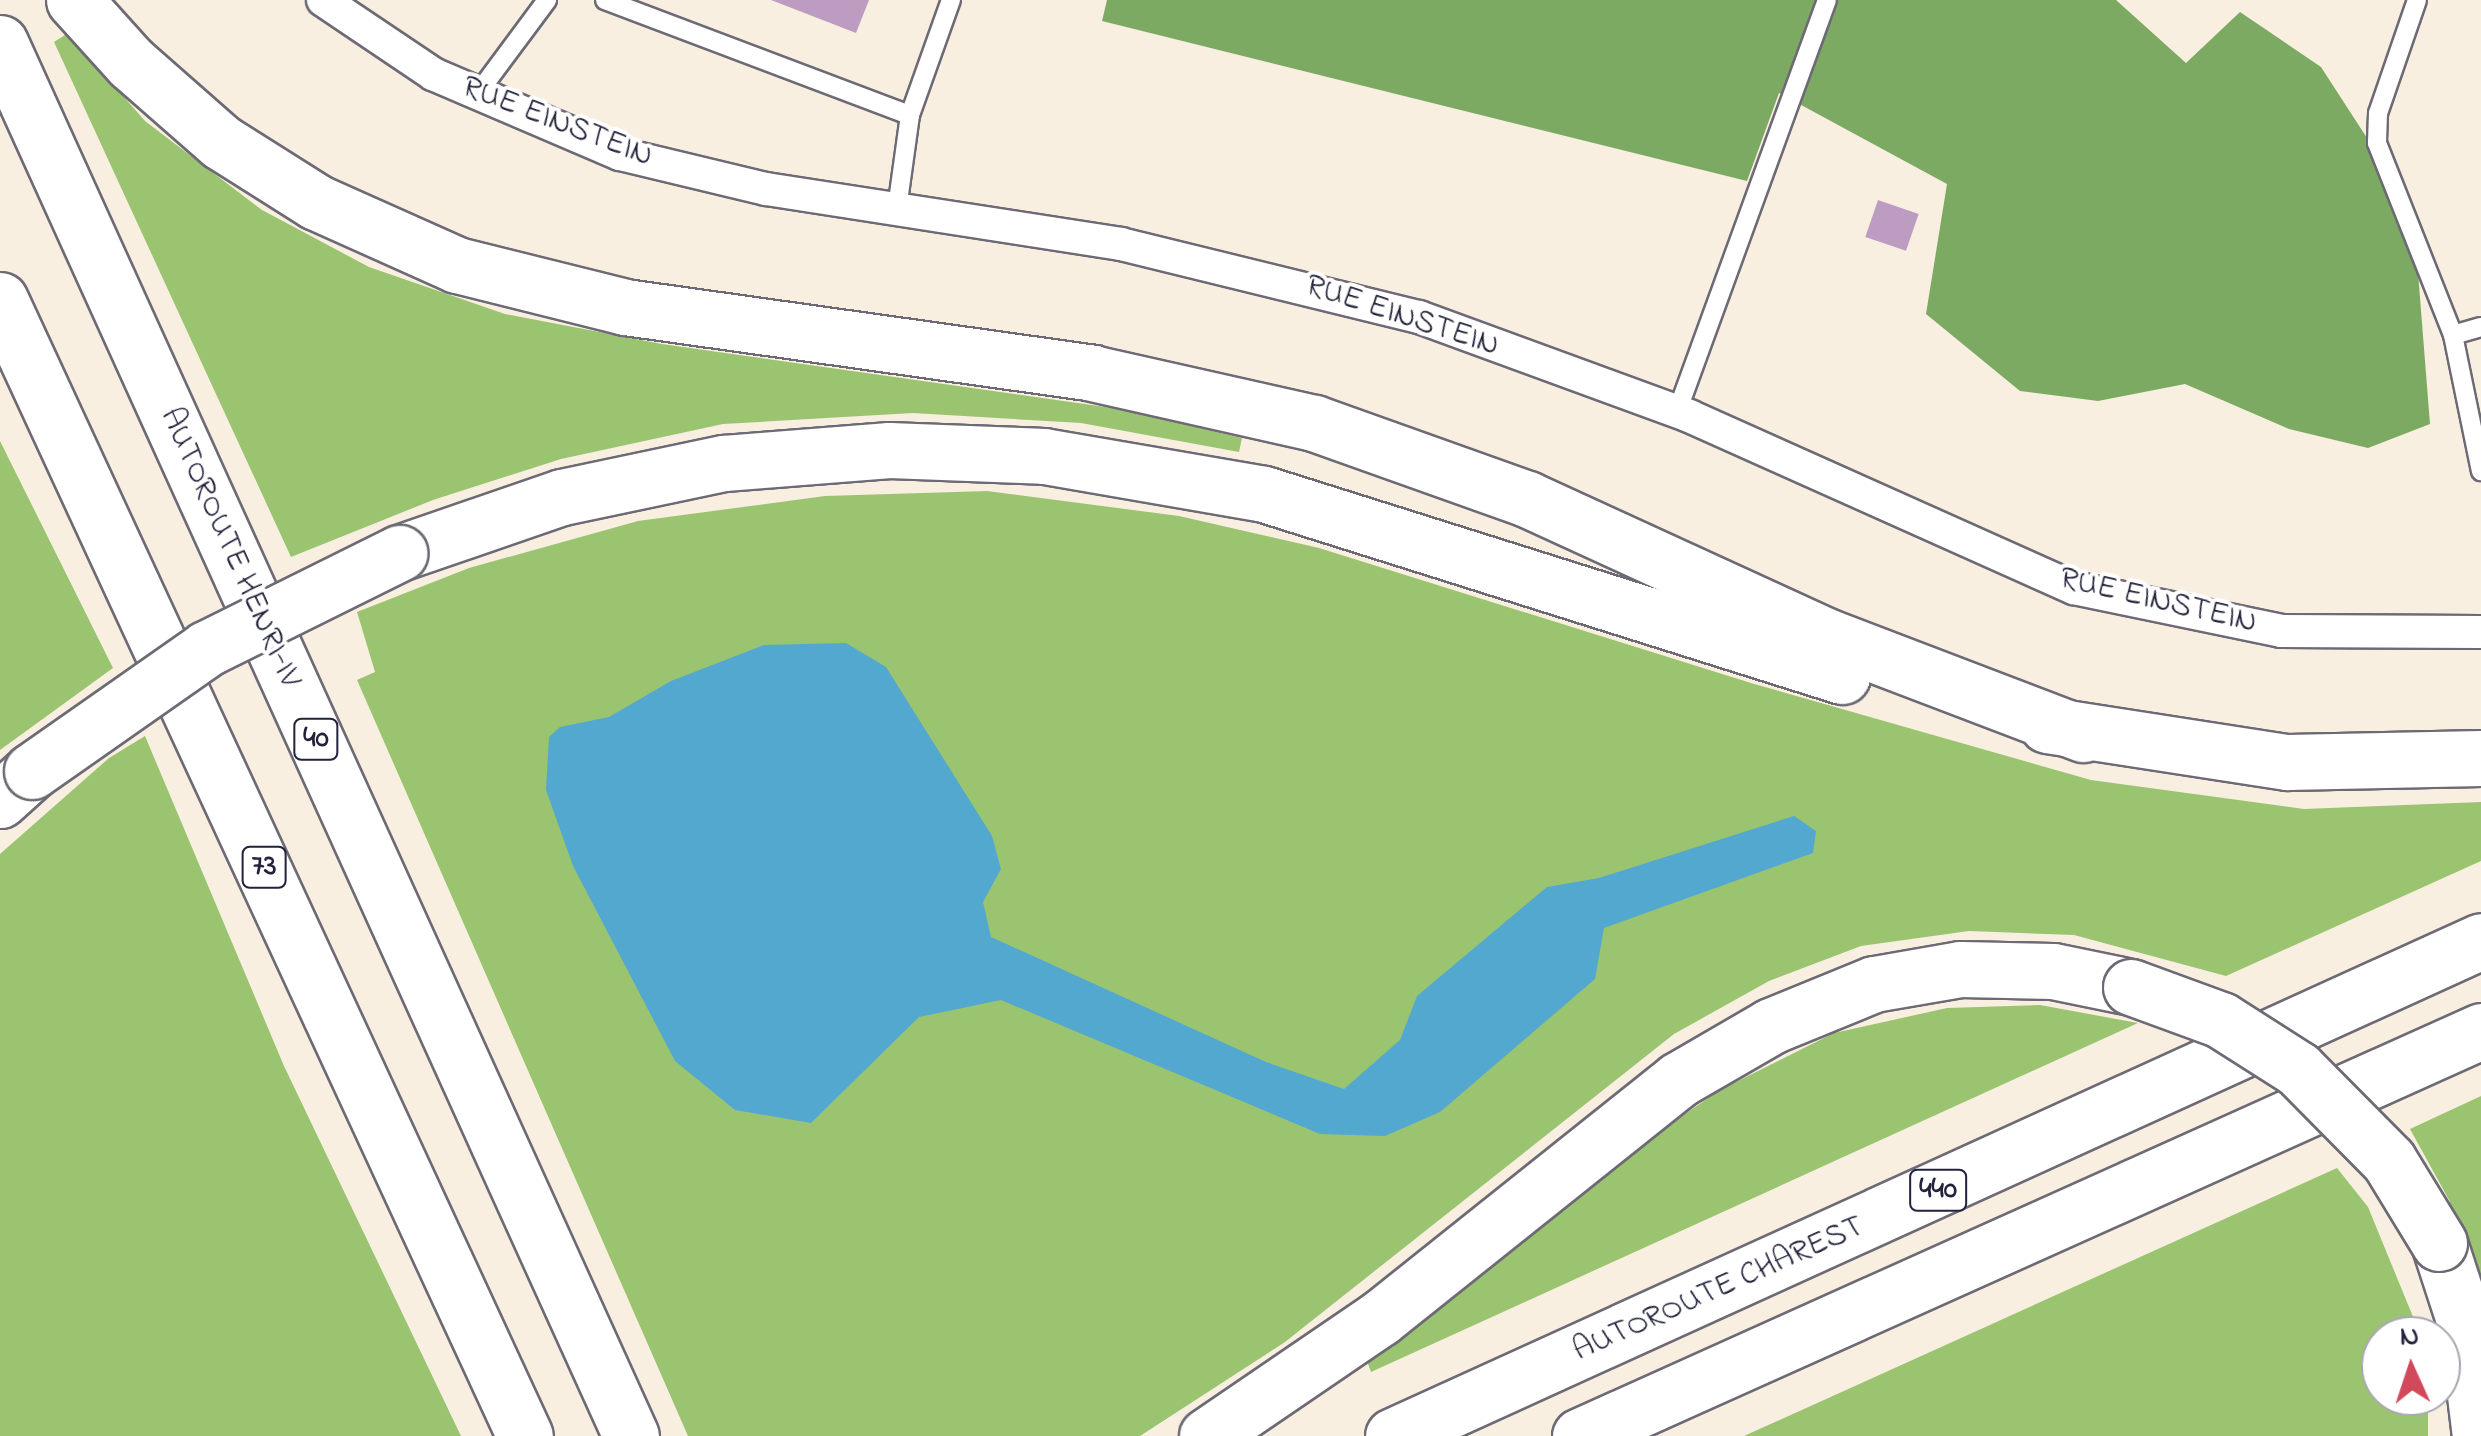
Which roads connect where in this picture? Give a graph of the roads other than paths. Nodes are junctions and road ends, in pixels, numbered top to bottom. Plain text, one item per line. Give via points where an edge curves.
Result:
1 (74, 0) edge
2 (323, 0) edge
3 (547, 0) edge
4 (605, 0) edge
5 (951, 0) edge
6 (1827, 0) edge
7 (2417, 0) edge
8 (0, 43) edge
9 (478, 93) junction
10 (910, 116) junction
11 (896, 209) junction
12 (0, 300) edge
13 (0, 323) edge
14 (2481, 326) edge
15 (2453, 335) junction
16 (1677, 412) junction
17 (2481, 471) edge
18 (94, 498) junction
19 (2481, 632) edge
20 (2083, 734) junction
21 (2481, 758) edge
22 (16, 785) edge
23 (2481, 941) edge
24 (2481, 1031) edge
25 (525, 1436) edge
26 (631, 1436) edge
27 (1208, 1436) edge
28 (1393, 1436) edge
29 (1580, 1436) edge
30 (2480, 1436) edge

1 - 20 highway via 131,64 221,142 316,202 458,265 625,308 1092,373 1314,423 1527,499 1826,636
2 - 9 street, RUE EINSTEIN via 433,74
3 - 9 lane
4 - 10 lane
5 - 10 lane
6 - 16 lane
7 - 15 lane via 2378,113 2377,143
8 - 26 highway, AUTOROUTE HENRI-IV / 40
9 - 11 street, RUE EINSTEIN via 620,154 766,189
10 - 11 lane
11 - 16 street, RUE EINSTEIN via 1122,244 1282,279 1418,317
12 - 18 highway, 73
13 - 18 highway
14 - 15 lane
15 - 17 lane
16 - 19 street, RUE EINSTEIN via 2074,588 2280,631
18 - 25 highway, 73
20 - 21 highway via 2287,762
20 - 22 highway, bridge via 1876,686 1264,494 1044,456 888,450 724,463 562,497 399,552 206,649
23 - 28 highway, AUTOROUTE CHAREST / 440
24 - 29 highway, 440
27 - 30 highway, bridge via 1380,1318 1678,1080 1771,1026 1874,984 1960,969 2053,971 2131,987 2221,1020 2298,1068 2389,1161 2439,1243 2467,1329

